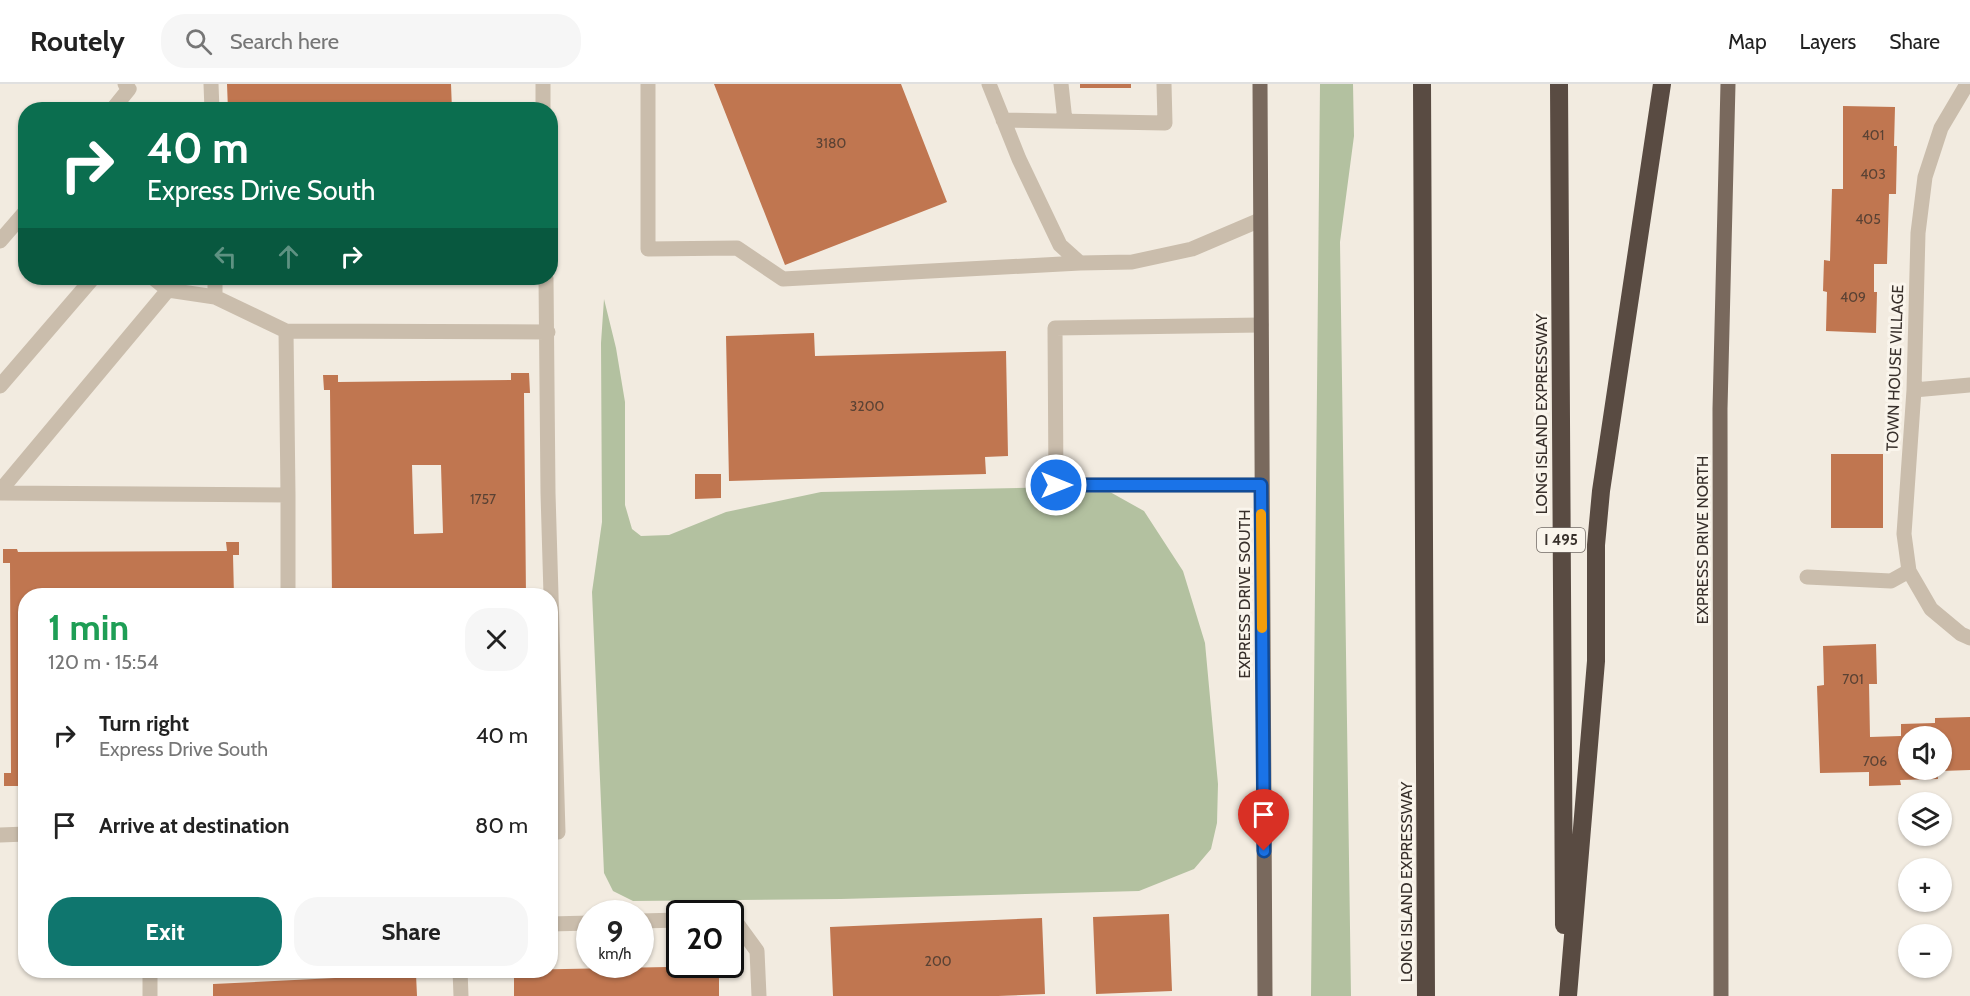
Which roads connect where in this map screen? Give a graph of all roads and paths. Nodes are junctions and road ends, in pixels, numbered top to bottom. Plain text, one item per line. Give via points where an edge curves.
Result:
1 (125, 84) edge
2 (211, 84) edge
3 (543, 84) edge
4 (648, 84) edge
5 (989, 84) edge
6 (1061, 84) edge
7 (1164, 84) edge
8 (1260, 84) edge
9 (1422, 84) edge
10 (1559, 84) edge
11 (1662, 84) edge
12 (1728, 84) edge
13 (1967, 84) edge
14 (118, 102) edge
15 (212, 102) edge
16 (543, 102) edge
17 (1003, 120) junction
18 (1065, 121) junction
19 (18, 220) edge
20 (1260, 220) junction
21 (0, 241) edge
22 (1080, 263) junction
23 (87, 285) edge
24 (162, 285) edge
25 (215, 285) edge
26 (546, 285) edge
27 (168, 290) junction
28 (215, 297) junction
29 (1261, 325) junction
30 (286, 331) junction
31 (548, 332) junction
32 (1970, 385) edge
33 (0, 386) edge
34 (1914, 390) junction
35 (1261, 485) junction
36 (0, 492) edge
37 (288, 495) junction
38 (1909, 571) junction
39 (1807, 577) dead end
40 (288, 588) edge
41 (551, 588) edge
42 (1970, 638) edge
43 (0, 834) edge
44 (18, 834) edge
45 (576, 923) edge
46 (558, 924) edge
47 (744, 933) edge
48 (150, 978) edge
49 (460, 978) edge
50 (150, 996) edge
51 (460, 996) edge
52 (759, 996) edge
53 (1266, 996) edge
54 (1426, 996) edge
55 (1566, 996) edge
56 (1721, 996) edge

1 - 14 street via 129,89
2 - 15 street
3 - 16 street
4 - 22 street via 648,249 737,248 783,279
5 - 17 street
6 - 18 street
7 - 18 street via 1165,123
8 - 20 main road, EXPRESS DRIVE SOUTH
9 - 54 highway, LONG ISLAND EXPRESSWAY
10 - 55 highway, LONG ISLAND EXPRESSWAY / I 495
11 - 55 highway via 1601,491 1596,545 1596,661
12 - 56 main road, EXPRESS DRIVE NORTH via 1720,421
13 - 34 street, TOWN HOUSE VILLAGE via 1941,129 1925,177 1918,233
17 - 18 street
17 - 22 street via 1060,245
19 - 21 street
20 - 22 street via 1192,249 1132,262
20 - 29 main road, EXPRESS DRIVE SOUTH
23 - 33 street
24 - 27 street
25 - 28 street
26 - 31 street
27 - 28 street
27 - 36 street
28 - 30 street
29 - 35 main road, EXPRESS DRIVE SOUTH
29 - 35 street via 1055,328 1056,485
30 - 31 street
30 - 37 street
31 - 41 street
32 - 34 street
34 - 38 street, TOWN HOUSE VILLAGE via 1904,534
35 - 53 main road, EXPRESS DRIVE SOUTH
36 - 37 street
37 - 40 street
38 - 39 street via 1891,581
38 - 42 street, TOWN HOUSE VILLAGE via 1932,609
43 - 44 street
45 - 46 street
47 - 52 street via 758,951
48 - 50 street
49 - 51 street

